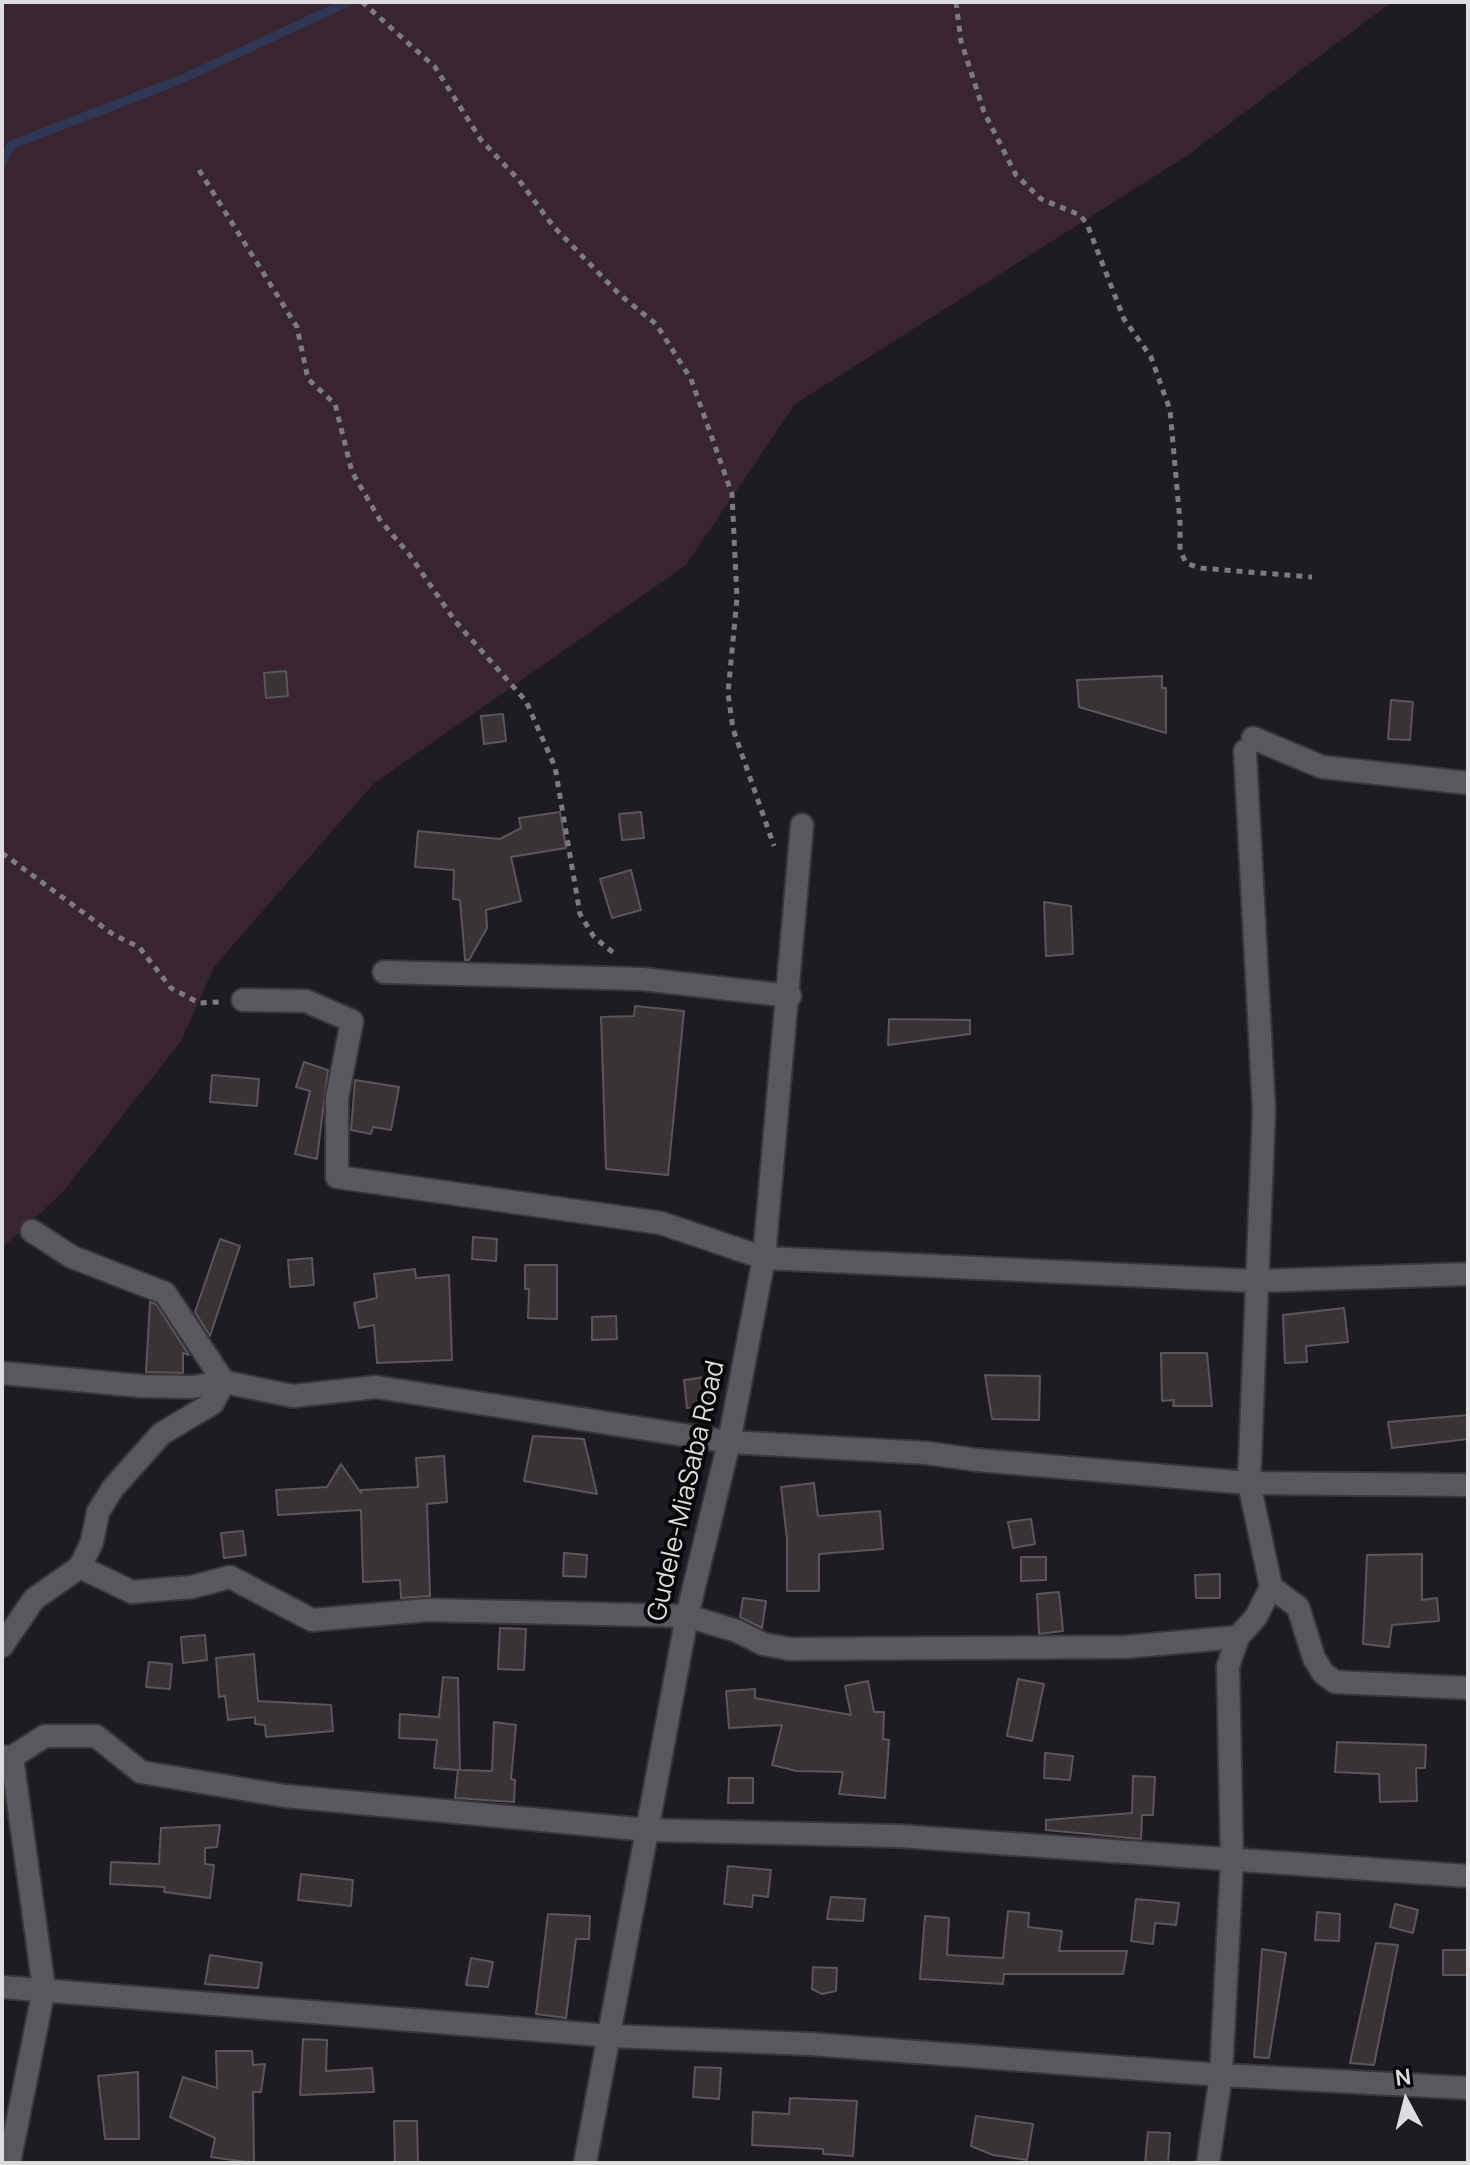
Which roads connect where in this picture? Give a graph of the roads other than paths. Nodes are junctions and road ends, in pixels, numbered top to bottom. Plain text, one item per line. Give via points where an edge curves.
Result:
1 (1468, 783) edge
2 (802, 825) dead end
3 (384, 972) dead end
4 (790, 996) junction
5 (243, 1000) road end
6 (32, 1231) dead end
7 (764, 1258) junction
8 (1468, 1274) edge
9 (1256, 1281) junction
10 (2, 1373) edge
11 (224, 1382) junction
12 (729, 1442) junction
13 (1249, 1483) junction
14 (1468, 1485) edge
15 (80, 1567) junction
16 (1271, 1587) junction
17 (687, 1616) junction
18 (1238, 1637) junction
19 (2, 1646) edge
20 (1468, 1688) edge
21 (7, 1757) edge
22 (648, 1830) junction
23 (1232, 1861) junction
24 (1468, 1876) edge
25 (2, 1987) edge
26 (44, 1989) junction
27 (611, 2036) junction
28 (1221, 2075) junction
29 (1468, 2088) edge
30 (9, 2163) edge
31 (585, 2163) edge
32 (1208, 2163) edge

1 - 9 street via 1322,767 1249,745 1264,1110
2 - 4 street, Gudele-MiaSaba Road
3 - 4 street via 642,979
4 - 7 street, Gudele-MiaSaba Road
5 - 7 street via 306,1001 352,1021 337,1098 337,1177 661,1223
6 - 11 street via 72,1257 165,1293
7 - 9 street
7 - 12 street, Gudele-MiaSaba Road
8 - 9 street
9 - 13 street
10 - 11 street via 141,1386
11 - 12 street via 293,1396 376,1387
11 - 15 street via 213,1403 161,1434 113,1488 98,1512
12 - 13 street via 927,1453
12 - 17 street, Gudele-MiaSaba Road
13 - 14 street
13 - 16 street
15 - 17 street via 132,1592 192,1587 230,1577 312,1620 428,1610
15 - 19 street via 34,1599
16 - 18 street via 1266,1602
16 - 20 street via 1298,1607 1314,1658 1335,1682
17 - 18 street via 790,1649 1125,1647
17 - 22 street, Gudele-MiaSaba Road
18 - 23 street via 1228,1666
21 - 22 street via 45,1736 96,1736 141,1772 285,1796
21 - 26 street
22 - 23 street via 899,1836
22 - 27 street, Gudele-MiaSaba Road
23 - 24 street
23 - 28 street
25 - 26 street
26 - 27 street
26 - 30 street
27 - 28 street via 810,2044
27 - 31 street, Gudele-MiaSaba Road
28 - 29 street
28 - 32 street

